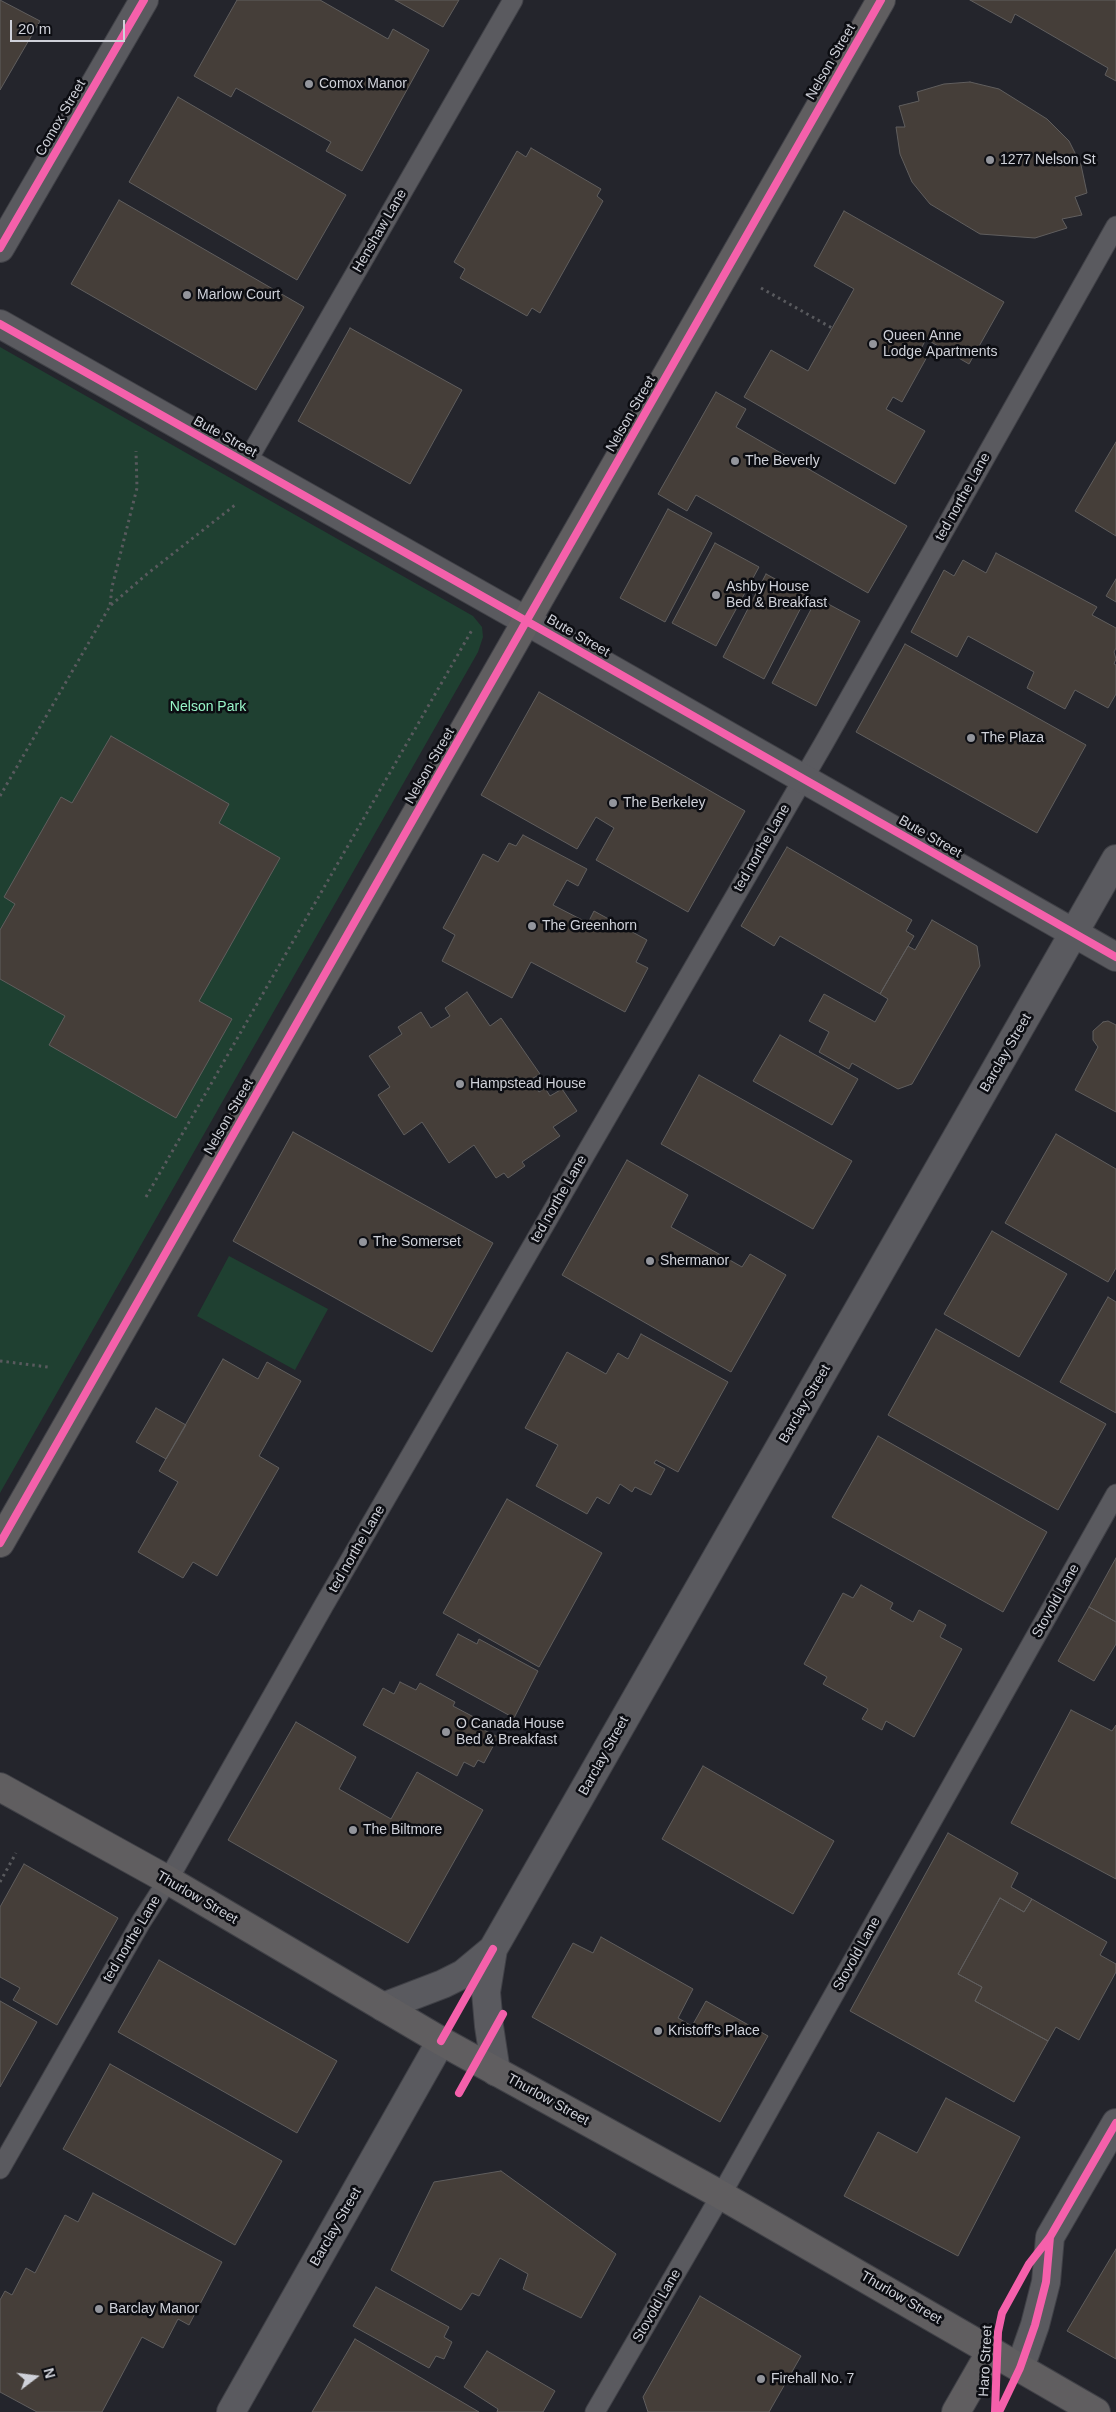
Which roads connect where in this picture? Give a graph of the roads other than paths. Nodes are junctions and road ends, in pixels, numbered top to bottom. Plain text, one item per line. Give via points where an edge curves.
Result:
1 (144, 0) edge
2 (513, 0) edge
3 (881, 0) edge
4 (1116, 226) edge
5 (0, 248) edge
6 (0, 324) edge
7 (246, 463) junction
8 (527, 622) junction
9 (803, 779) junction
10 (1116, 859) edge
11 (1074, 934) junction
12 (1116, 958) edge
13 (1116, 1494) edge
14 (0, 1544) edge
15 (0, 1787) edge
16 (168, 1880) junction
17 (493, 1949) junction
18 (382, 2007) junction
19 (441, 2041) junction
20 (496, 2072) junction
21 (1116, 2123) edge
22 (0, 2169) edge
23 (721, 2195) junction
24 (991, 2351) junction
25 (1020, 2368) junction
26 (231, 2412) edge
27 (594, 2412) edge
28 (956, 2412) edge
29 (1096, 2412) edge

1 - 5 street, Comox Street
2 - 7 lane, Henshaw Lane
3 - 8 street, Nelson Street
4 - 9 lane, ted northe Lane
6 - 7 street, Bute Street
7 - 8 street, Bute Street
8 - 9 street, Bute Street
8 - 14 street, Nelson Street
9 - 11 street, Bute Street
9 - 16 lane, ted northe Lane
10 - 11 street, Barclay Street
11 - 12 street, Bute Street
11 - 17 street, Barclay Street
13 - 23 lane, Stovold Lane
15 - 16 street, Thurlow Street
16 - 18 street, Thurlow Street
16 - 22 lane, ted northe Lane
17 - 18 street, Barclay Street via 463,1974
17 - 20 street, Barclay Street via 486,1992
18 - 19 street, Thurlow Street
19 - 20 street, Thurlow Street
19 - 26 street, Barclay Street
20 - 23 street, Thurlow Street
21 - 25 street via 1050,2237 1046,2282 1036,2324
23 - 24 street, Thurlow Street
23 - 27 lane, Stovold Lane
24 - 25 street, Thurlow Street
24 - 28 street, Haro Street
25 - 29 street, Thurlow Street

